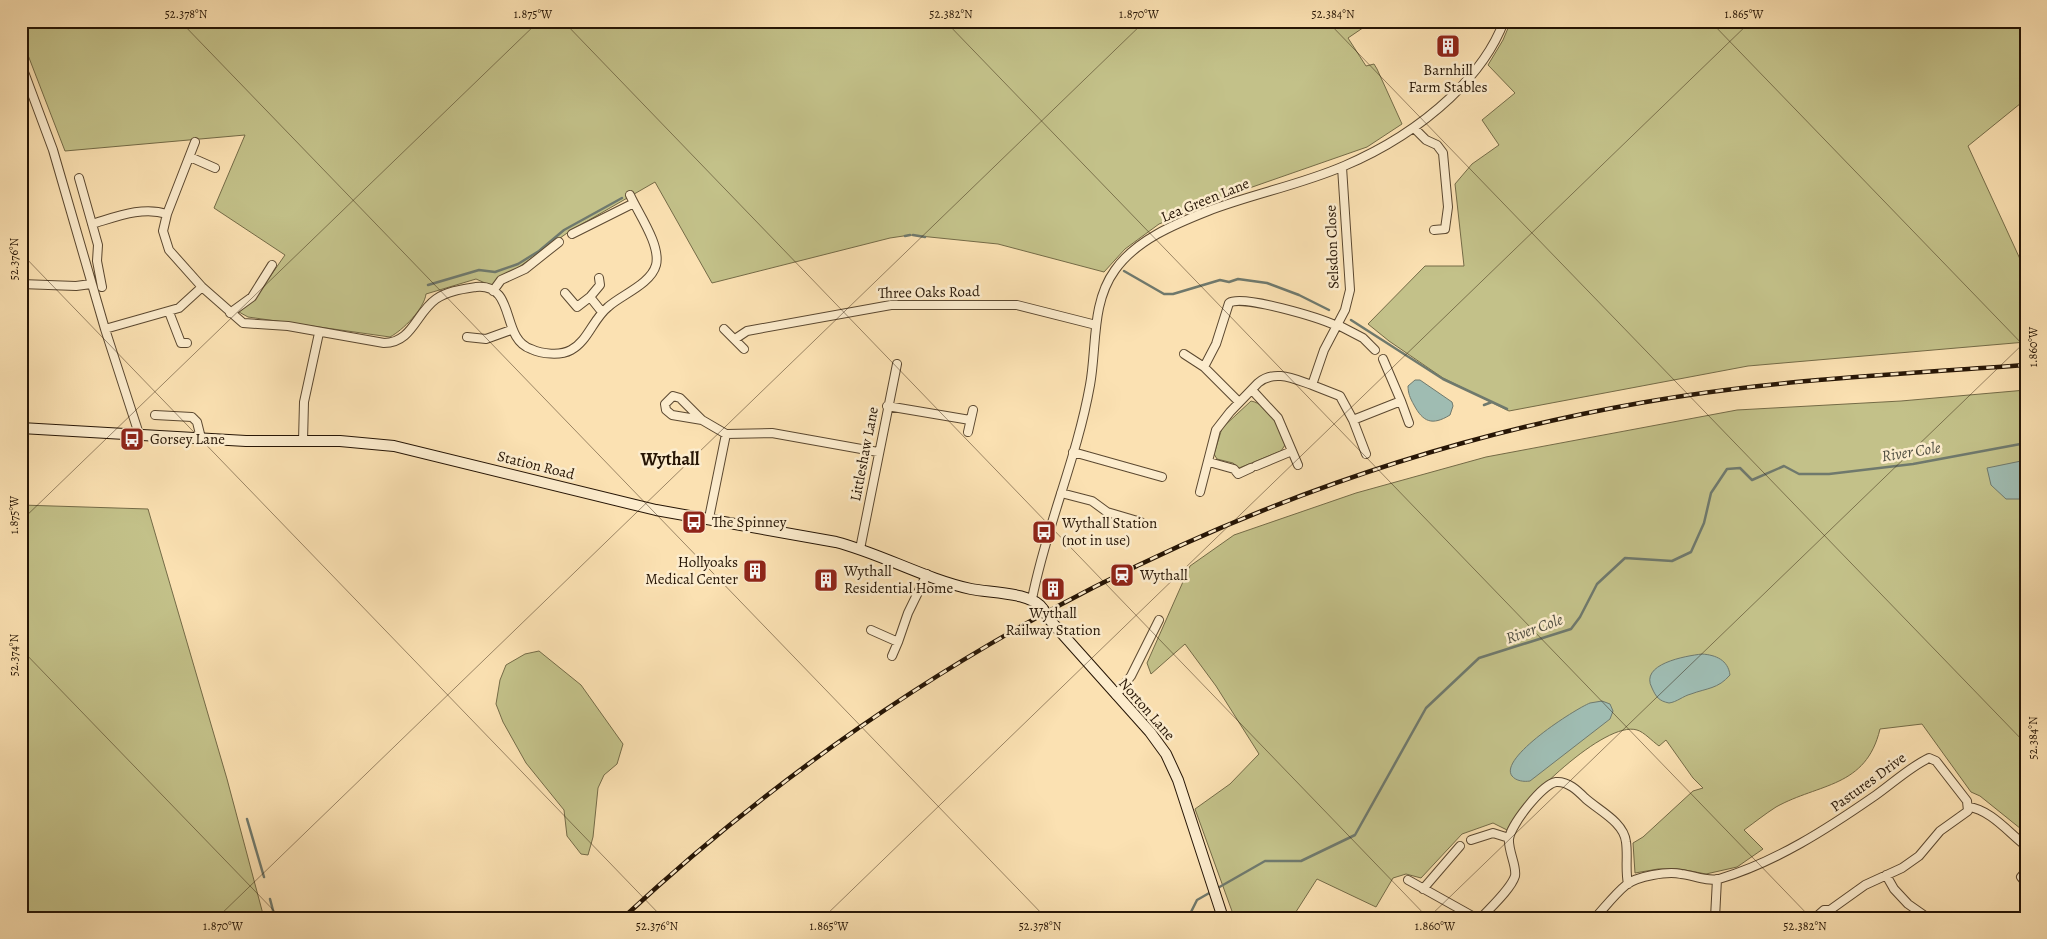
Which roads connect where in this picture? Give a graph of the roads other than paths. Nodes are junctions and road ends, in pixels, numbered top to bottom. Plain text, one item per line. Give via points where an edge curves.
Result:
1 (1504, 21) edge
2 (21, 64) edge
3 (1415, 129) junction
4 (195, 142) dead end
5 (190, 157) junction
6 (1342, 167) junction
7 (215, 168) dead end
8 (79, 178) dead end
9 (630, 195) dead end
10 (634, 204) junction
11 (167, 214) junction
12 (92, 224) junction
13 (1434, 230) dead end
14 (572, 234) dead end
15 (559, 242) dead end
16 (272, 266) dead end
17 (599, 278) dead end
18 (21, 284) edge
19 (91, 284) junction
20 (102, 286) dead end
21 (202, 287) junction
22 (493, 291) junction
23 (565, 293) dead end
24 (590, 297) junction
25 (169, 312) junction
26 (602, 312) junction
27 (230, 313) junction
28 (1096, 325) junction
29 (1337, 326) junction
30 (104, 328) junction
31 (724, 329) dead end
32 (511, 330) junction
33 (319, 333) junction
34 (467, 337) dead end
35 (735, 339) junction
36 (187, 343) dead end
37 (744, 349) dead end
38 (1375, 350) dead end
39 (1184, 354) dead end
40 (1383, 359) dead end
41 (897, 364) dead end
42 (1204, 367) junction
43 (1312, 385) junction
44 (1252, 390) junction
45 (1401, 401) junction
46 (1239, 402) junction
47 (887, 406) junction
48 (973, 410) dead end
49 (155, 415) dead end
50 (702, 420) junction
51 (970, 420) junction
52 (1353, 420) junction
53 (1409, 423) dead end
54 (21, 428) edge
55 (968, 432) dead end
56 (139, 434) junction
57 (726, 434) junction
58 (201, 438) junction
59 (303, 441) junction
60 (1292, 451) junction
61 (878, 452) junction
62 (1073, 452) junction
63 (1366, 454) dead end
64 (1209, 462) junction
65 (1298, 465) dead end
66 (1162, 477) dead end
67 (1200, 492) dead end
68 (1061, 493) junction
69 (708, 518) junction
70 (1141, 522) dead end
71 (860, 549) junction
72 (927, 574) junction
73 (1032, 599) junction
74 (1159, 620) dead end
75 (871, 630) dead end
76 (898, 642) junction
77 (892, 656) dead end
78 (1116, 695) junction
79 (1968, 807) junction
80 (1509, 838) junction
81 (1471, 840) dead end
82 (1460, 846) dead end
83 (2026, 846) edge
84 (2026, 871) edge
85 (1886, 875) junction
86 (1717, 879) junction
87 (1408, 880) dead end
88 (2026, 883) edge
89 (1628, 884) junction
90 (1423, 888) junction
91 (1223, 918) edge
92 (1476, 918) edge
93 (1481, 918) edge
94 (1595, 918) edge
95 (1715, 918) edge
96 (1815, 918) edge
97 (1928, 918) edge

1 - 3 street, Lea Green Lane via 1499,36 1476,70
2 - 19 street via 54,150
3 - 6 street, Lea Green Lane
3 - 13 street via 1443,153 1448,207 1445,229
4 - 5 street
5 - 7 street
5 - 11 street
6 - 28 street, Lea Green Lane via 1202,213 1141,245 1124,259 1109,279
6 - 29 street, Selsdon Close via 1350,282
8 - 12 street
9 - 10 street
10 - 14 street
10 - 26 street via 655,246 656,265 643,282
11 - 12 street via 152,210
11 - 21 street via 162,231 169,250
12 - 20 street via 98,245
15 - 22 street via 524,269 501,280
16 - 27 street via 252,297
17 - 24 street via 600,285
18 - 19 street
19 - 30 street
21 - 25 street via 185,304
21 - 27 street
22 - 32 street via 506,306
22 - 33 street via 478,287 435,299 406,336 393,343
23 - 24 street via 577,306
24 - 26 street
25 - 30 street
25 - 36 street via 181,343
26 - 32 street via 578,345 567,352 556,354 531,349 522,345
27 - 33 street via 244,323 288,326
28 - 35 street, Three Oaks Road via 1017,305 891,304 747,331
28 - 62 street, Lea Green Lane via 1090,385
29 - 38 street via 1363,338
29 - 42 street via 1270,305 1238,299 1227,307 1216,344
29 - 43 street, Selsdon Close via 1324,350
30 - 56 street
31 - 35 street
32 - 34 street via 486,339
33 - 59 street via 304,402
35 - 37 street
39 - 42 street
40 - 45 street
41 - 47 street, Littleshaw Lane
42 - 46 street
43 - 44 street via 1277,375 1264,379
43 - 52 street via 1340,396
44 - 46 street
44 - 60 street via 1278,418
45 - 52 street
45 - 53 street
46 - 64 street via 1220,422
47 - 51 street
47 - 61 street, Littleshaw Lane
48 - 51 street
49 - 58 street via 192,417 197,422
50 - 50 street via 680,398 673,396 665,404 672,415
50 - 57 street
51 - 55 street
52 - 63 street
54 - 56 street, Station Road
56 - 58 street, Station Road
57 - 61 street via 772,433
57 - 69 street
58 - 59 street, Station Road
59 - 69 street, Station Road via 394,446 656,510
60 - 64 street via 1238,474 1234,469
60 - 65 street
61 - 71 street, Littleshaw Lane
62 - 66 street
62 - 68 street, Lea Green Lane
64 - 67 street
68 - 70 street via 1092,501 1107,512
68 - 73 street, Lea Green Lane
69 - 71 street, Station Road
71 - 72 street, Station Road
72 - 73 street, Station Road via 969,589
72 - 76 street
73 - 78 street, Norton Lane, bridge
74 - 78 street via 1130,677
75 - 76 street
76 - 77 street
78 - 91 street, Norton Lane via 1154,736 1172,764
79 - 83 street via 1978,808
79 - 85 street via 1965,814 1940,832 1919,856
79 - 86 street, Pastures Drive via 1964,795 1936,761 1928,758 1789,850
80 - 81 street via 1493,833
80 - 89 street via 1513,824 1545,788 1555,782 1566,783 1621,829 1626,841
80 - 93 street via 1515,874 1512,883
82 - 90 street
84 - 88 street via 2020,877
85 - 96 street
85 - 97 street via 1908,904
86 - 89 street, Pastures Drive via 1680,873 1659,874
86 - 95 street
87 - 90 street
89 - 94 street, Pastures Drive
90 - 92 street

